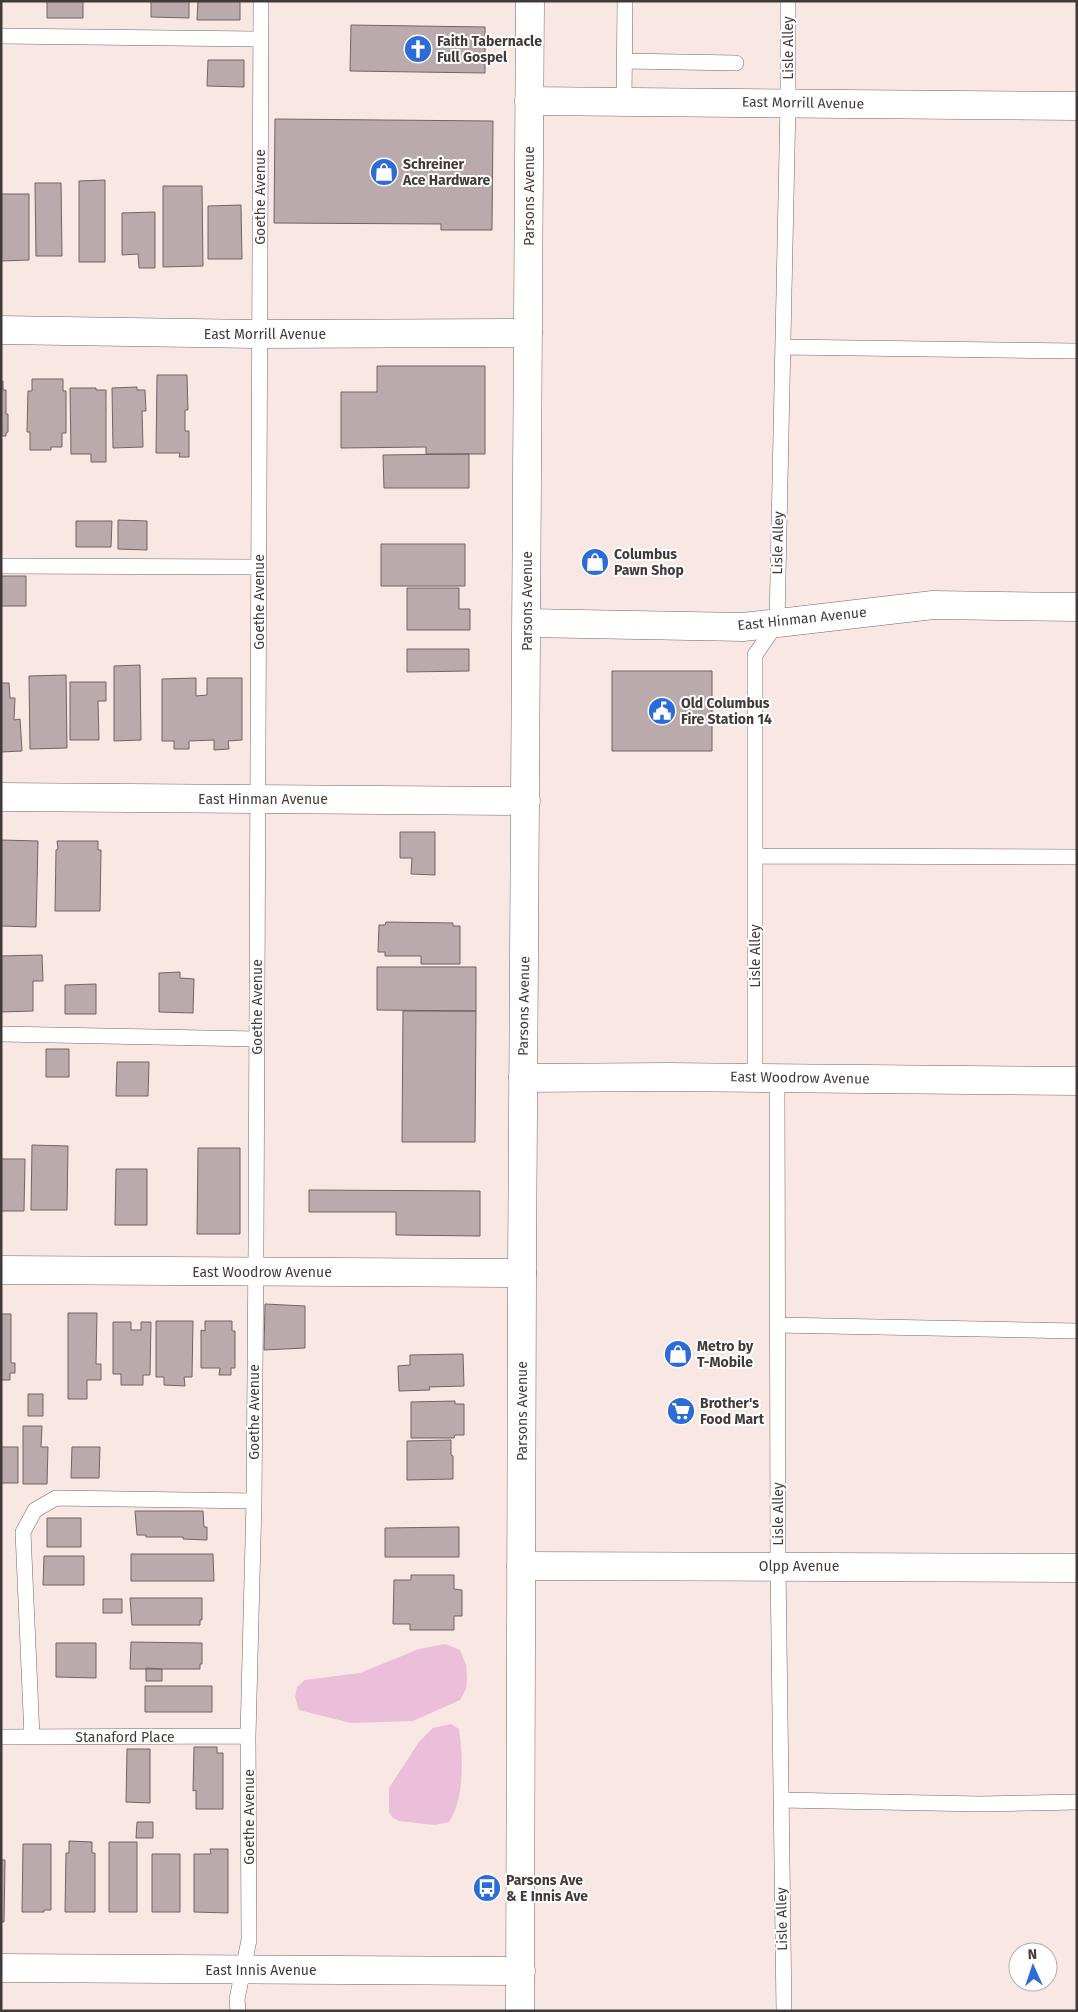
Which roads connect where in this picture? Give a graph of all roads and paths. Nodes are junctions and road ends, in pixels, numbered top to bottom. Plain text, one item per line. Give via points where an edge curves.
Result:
1 (261, 1) edge
2 (530, 1) edge
3 (625, 1) edge
4 (788, 1) edge
5 (1, 36) edge
6 (261, 38) junction
7 (625, 61) junction
8 (736, 63) dead end
9 (529, 101) junction
10 (624, 102) junction
11 (788, 103) junction
12 (1077, 106) edge
13 (1, 330) edge
14 (528, 333) junction
15 (260, 334) junction
16 (783, 347) junction
17 (1077, 350) edge
18 (1, 566) edge
19 (259, 567) junction
20 (1077, 607) edge
21 (527, 623) junction
22 (777, 623) junction
23 (1, 797) edge
24 (258, 799) junction
25 (526, 801) junction
26 (754, 856) junction
27 (1077, 856) edge
28 (1, 1034) edge
29 (257, 1039) junction
30 (523, 1078) junction
31 (766, 1078) junction
32 (1077, 1081) edge
33 (1, 1270) edge
34 (256, 1272) junction
35 (522, 1273) junction
36 (777, 1326) junction
37 (1077, 1331) edge
38 (254, 1501) junction
39 (521, 1566) junction
40 (778, 1566) junction
41 (1077, 1568) edge
42 (248, 1736) junction
43 (1, 1737) edge
44 (32, 1737) junction
45 (781, 1800) junction
46 (1077, 1802) edge
47 (1, 1968) edge
48 (244, 1970) junction
49 (521, 1971) junction
50 (238, 2011) edge
51 (520, 2011) edge
52 (784, 2011) edge

1 - 6 lane, Goethe Avenue
2 - 9 street, Parsons Avenue
3 - 7 lane
4 - 11 lane, Lisle Alley
5 - 6 lane
6 - 15 lane, Goethe Avenue
7 - 8 lane
7 - 10 lane
9 - 10 street, East Morrill Avenue
9 - 14 street, Parsons Avenue
10 - 11 street, East Morrill Avenue
11 - 12 street, East Morrill Avenue
11 - 16 lane, Lisle Alley
13 - 15 street, East Morrill Avenue
14 - 15 street, East Morrill Avenue
14 - 21 street, Parsons Avenue
15 - 19 lane, Goethe Avenue
16 - 17 lane
16 - 22 lane, Lisle Alley
18 - 19 lane
19 - 24 lane, Goethe Avenue
20 - 22 street, East Hinman Avenue via 933,605
21 - 22 street, East Hinman Avenue via 743,627
21 - 25 street, Parsons Avenue
22 - 26 lane, Lisle Alley via 755,655
23 - 24 street, East Hinman Avenue
24 - 25 street, East Hinman Avenue
24 - 29 lane, Goethe Avenue
25 - 30 street, Parsons Avenue
26 - 27 lane
26 - 31 lane, Lisle Alley
28 - 29 lane
29 - 34 lane, Goethe Avenue
30 - 31 street, East Woodrow Avenue
30 - 35 street, Parsons Avenue
31 - 32 street, East Woodrow Avenue
31 - 36 lane, Lisle Alley
33 - 34 street, East Woodrow Avenue
34 - 35 street, East Woodrow Avenue
34 - 38 lane, Goethe Avenue
35 - 39 street, Parsons Avenue
36 - 37 lane
36 - 40 lane, Lisle Alley
38 - 42 lane, Goethe Avenue
38 - 44 lane via 56,1498 35,1510 23,1532
39 - 40 street, Olpp Avenue
39 - 49 street, Parsons Avenue
40 - 41 street, Olpp Avenue
40 - 45 lane, Lisle Alley
42 - 44 lane, Stanaford Place
42 - 48 lane, Goethe Avenue via 250,1940
43 - 44 lane, Stanaford Place
45 - 46 lane via 981,1804
45 - 52 lane, Lisle Alley
47 - 48 street, East Innis Avenue
48 - 49 street, East Innis Avenue
48 - 50 lane, Goethe Avenue via 237,1999
49 - 51 street, Parsons Avenue

